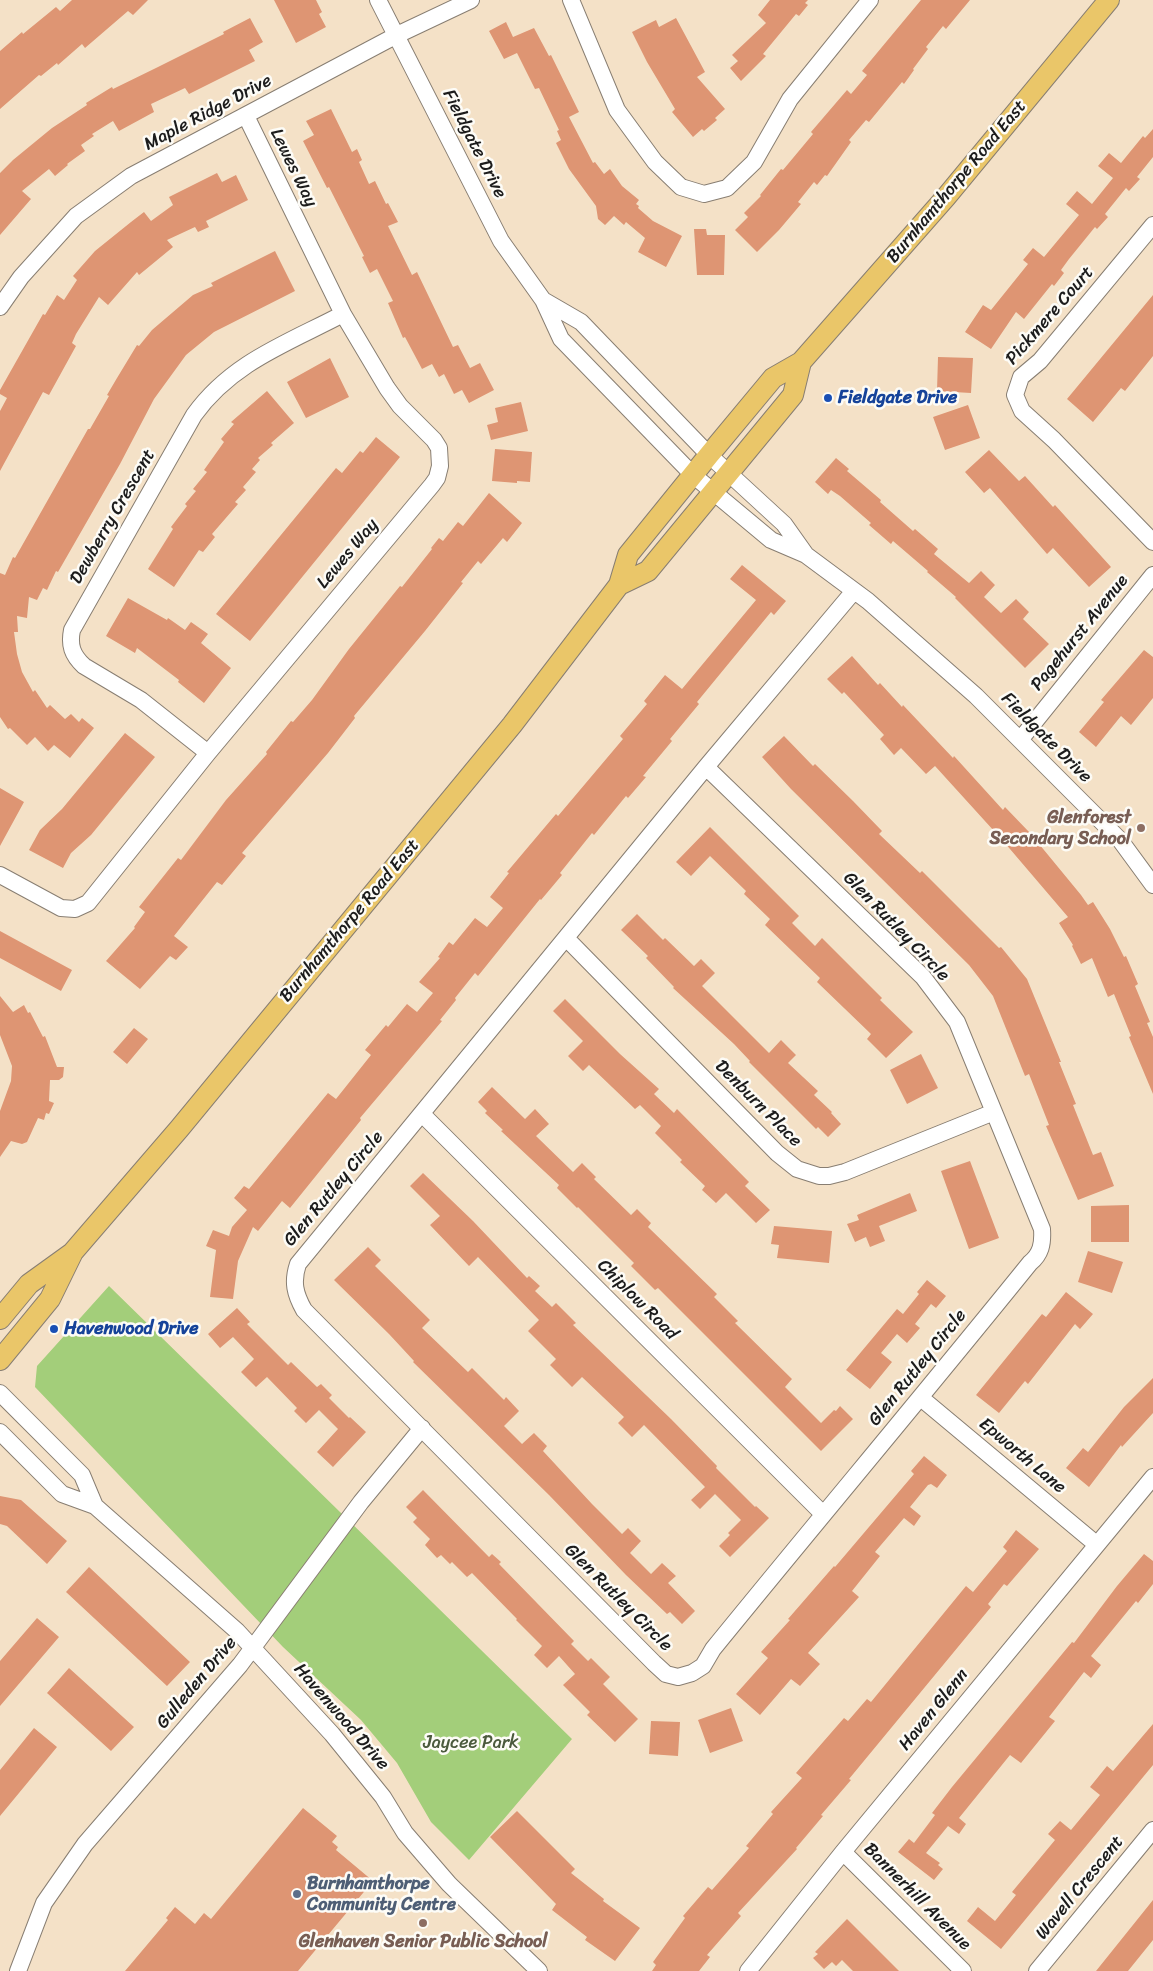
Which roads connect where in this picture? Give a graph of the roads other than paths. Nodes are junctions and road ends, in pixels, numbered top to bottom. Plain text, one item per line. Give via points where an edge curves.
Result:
1 (378, 0) edge
2 (471, 0) edge
3 (571, 0) edge
4 (870, 0) edge
5 (1109, 0) edge
6 (397, 35) junction
7 (246, 116) junction
8 (1153, 225) edge
9 (543, 300) junction
10 (0, 307) edge
11 (343, 314) junction
12 (802, 362) junction
13 (709, 455) junction
14 (728, 473) junction
15 (693, 475) junction
16 (712, 492) junction
17 (1153, 542) edge
18 (806, 555) junction
19 (1153, 575) edge
20 (619, 584) junction
21 (854, 591) junction
22 (1020, 740) junction
23 (208, 753) junction
24 (706, 767) junction
25 (0, 875) edge
26 (1153, 885) edge
27 (566, 938) junction
28 (994, 1112) junction
29 (422, 1114) junction
30 (74, 1252) junction
31 (0, 1319) edge
32 (0, 1360) edge
33 (0, 1392) edge
34 (921, 1398) junction
35 (422, 1428) junction
36 (0, 1432) edge
37 (1153, 1476) edge
38 (94, 1506) junction
39 (823, 1514) junction
40 (1096, 1544) junction
41 (253, 1648) junction
42 (1153, 1830) edge
43 (843, 1852) junction
44 (18, 1971) edge
45 (539, 1971) edge
46 (748, 1971) edge
47 (963, 1971) edge
48 (1037, 1971) edge

1 - 6 street, Fieldgate Drive
2 - 6 street, Maple Ridge Drive
3 - 4 street via 617,110 661,168 681,187 704,194 727,188 754,162 790,99
5 - 12 main road, Burnhamthorpe Road East via 946,197
6 - 7 street, Maple Ridge Drive
6 - 9 street, Fieldgate Drive via 501,241
7 - 10 street, Maple Ridge Drive via 130,176 100,197 58,235
7 - 11 street, Lewes Way
8 - 17 street, Pickmere Court via 1040,361 1021,377 1015,395 1022,411
9 - 13 street, Fieldgate Drive via 582,322
9 - 15 street, Fieldgate Drive via 561,339
11 - 23 street, Lewes Way via 387,388 439,448 438,474
11 - 23 street, Dewberry Crescent via 250,362 210,394 194,415 72,630 70,646 84,666 142,700
12 - 13 main road, Burnhamthorpe Road East via 773,378
12 - 14 main road, Burnhamthorpe Road East via 793,395
13 - 14 street, Fieldgate Drive
13 - 15 main road, Burnhamthorpe Road East
14 - 16 main road, Burnhamthorpe Road East
14 - 18 street, Fieldgate Drive via 784,524
15 - 16 street, Fieldgate Drive
15 - 20 main road, Burnhamthorpe Road East via 628,555
16 - 18 street, Fieldgate Drive via 771,540
16 - 20 main road, Burnhamthorpe Road East via 648,571
18 - 21 street, Fieldgate Drive
19 - 22 street, Pagehurst Avenue
20 - 30 main road, Burnhamthorpe Road East via 512,725
21 - 22 street, Fieldgate Drive via 976,696
21 - 24 street, Glen Rutley Circle
22 - 26 street, Fieldgate Drive via 1120,840
23 - 25 street, Lewes Way via 88,903 75,909 61,908
24 - 27 street, Glen Rutley Circle
24 - 28 street, Glen Rutley Circle via 923,978 957,1022
27 - 28 street, Denburn Place via 777,1153 797,1169 819,1176 846,1172
27 - 29 street, Glen Rutley Circle
28 - 34 street, Glen Rutley Circle via 1042,1230 1043,1241 1038,1256
29 - 35 street, Glen Rutley Circle via 298,1264 294,1283 296,1296 304,1310
29 - 39 street, Chiplow Road
30 - 31 main road, Burnhamthorpe Road East via 29,1284
30 - 32 main road, Burnhamthorpe Road East via 50,1299
33 - 38 street, Havenwood Drive via 82,1475
34 - 39 street, Glen Rutley Circle
34 - 40 street, Epworth Lane
35 - 39 street, Glen Rutley Circle via 654,1663 666,1674 678,1677 692,1674 703,1666 713,1649
35 - 41 street, Gulleden Drive via 361,1502
36 - 38 street, Havenwood Drive via 62,1494
37 - 40 street, Haven Glenn
38 - 41 street, Havenwood Drive
40 - 43 street, Haven Glenn
41 - 44 street, Gulleden Drive via 85,1844 44,1902
41 - 45 street, Havenwood Drive via 332,1734 383,1797 405,1832 449,1884
42 - 48 street, Wavell Crescent
43 - 46 street, Haven Glenn
43 - 47 street, Bannerhill Avenue

